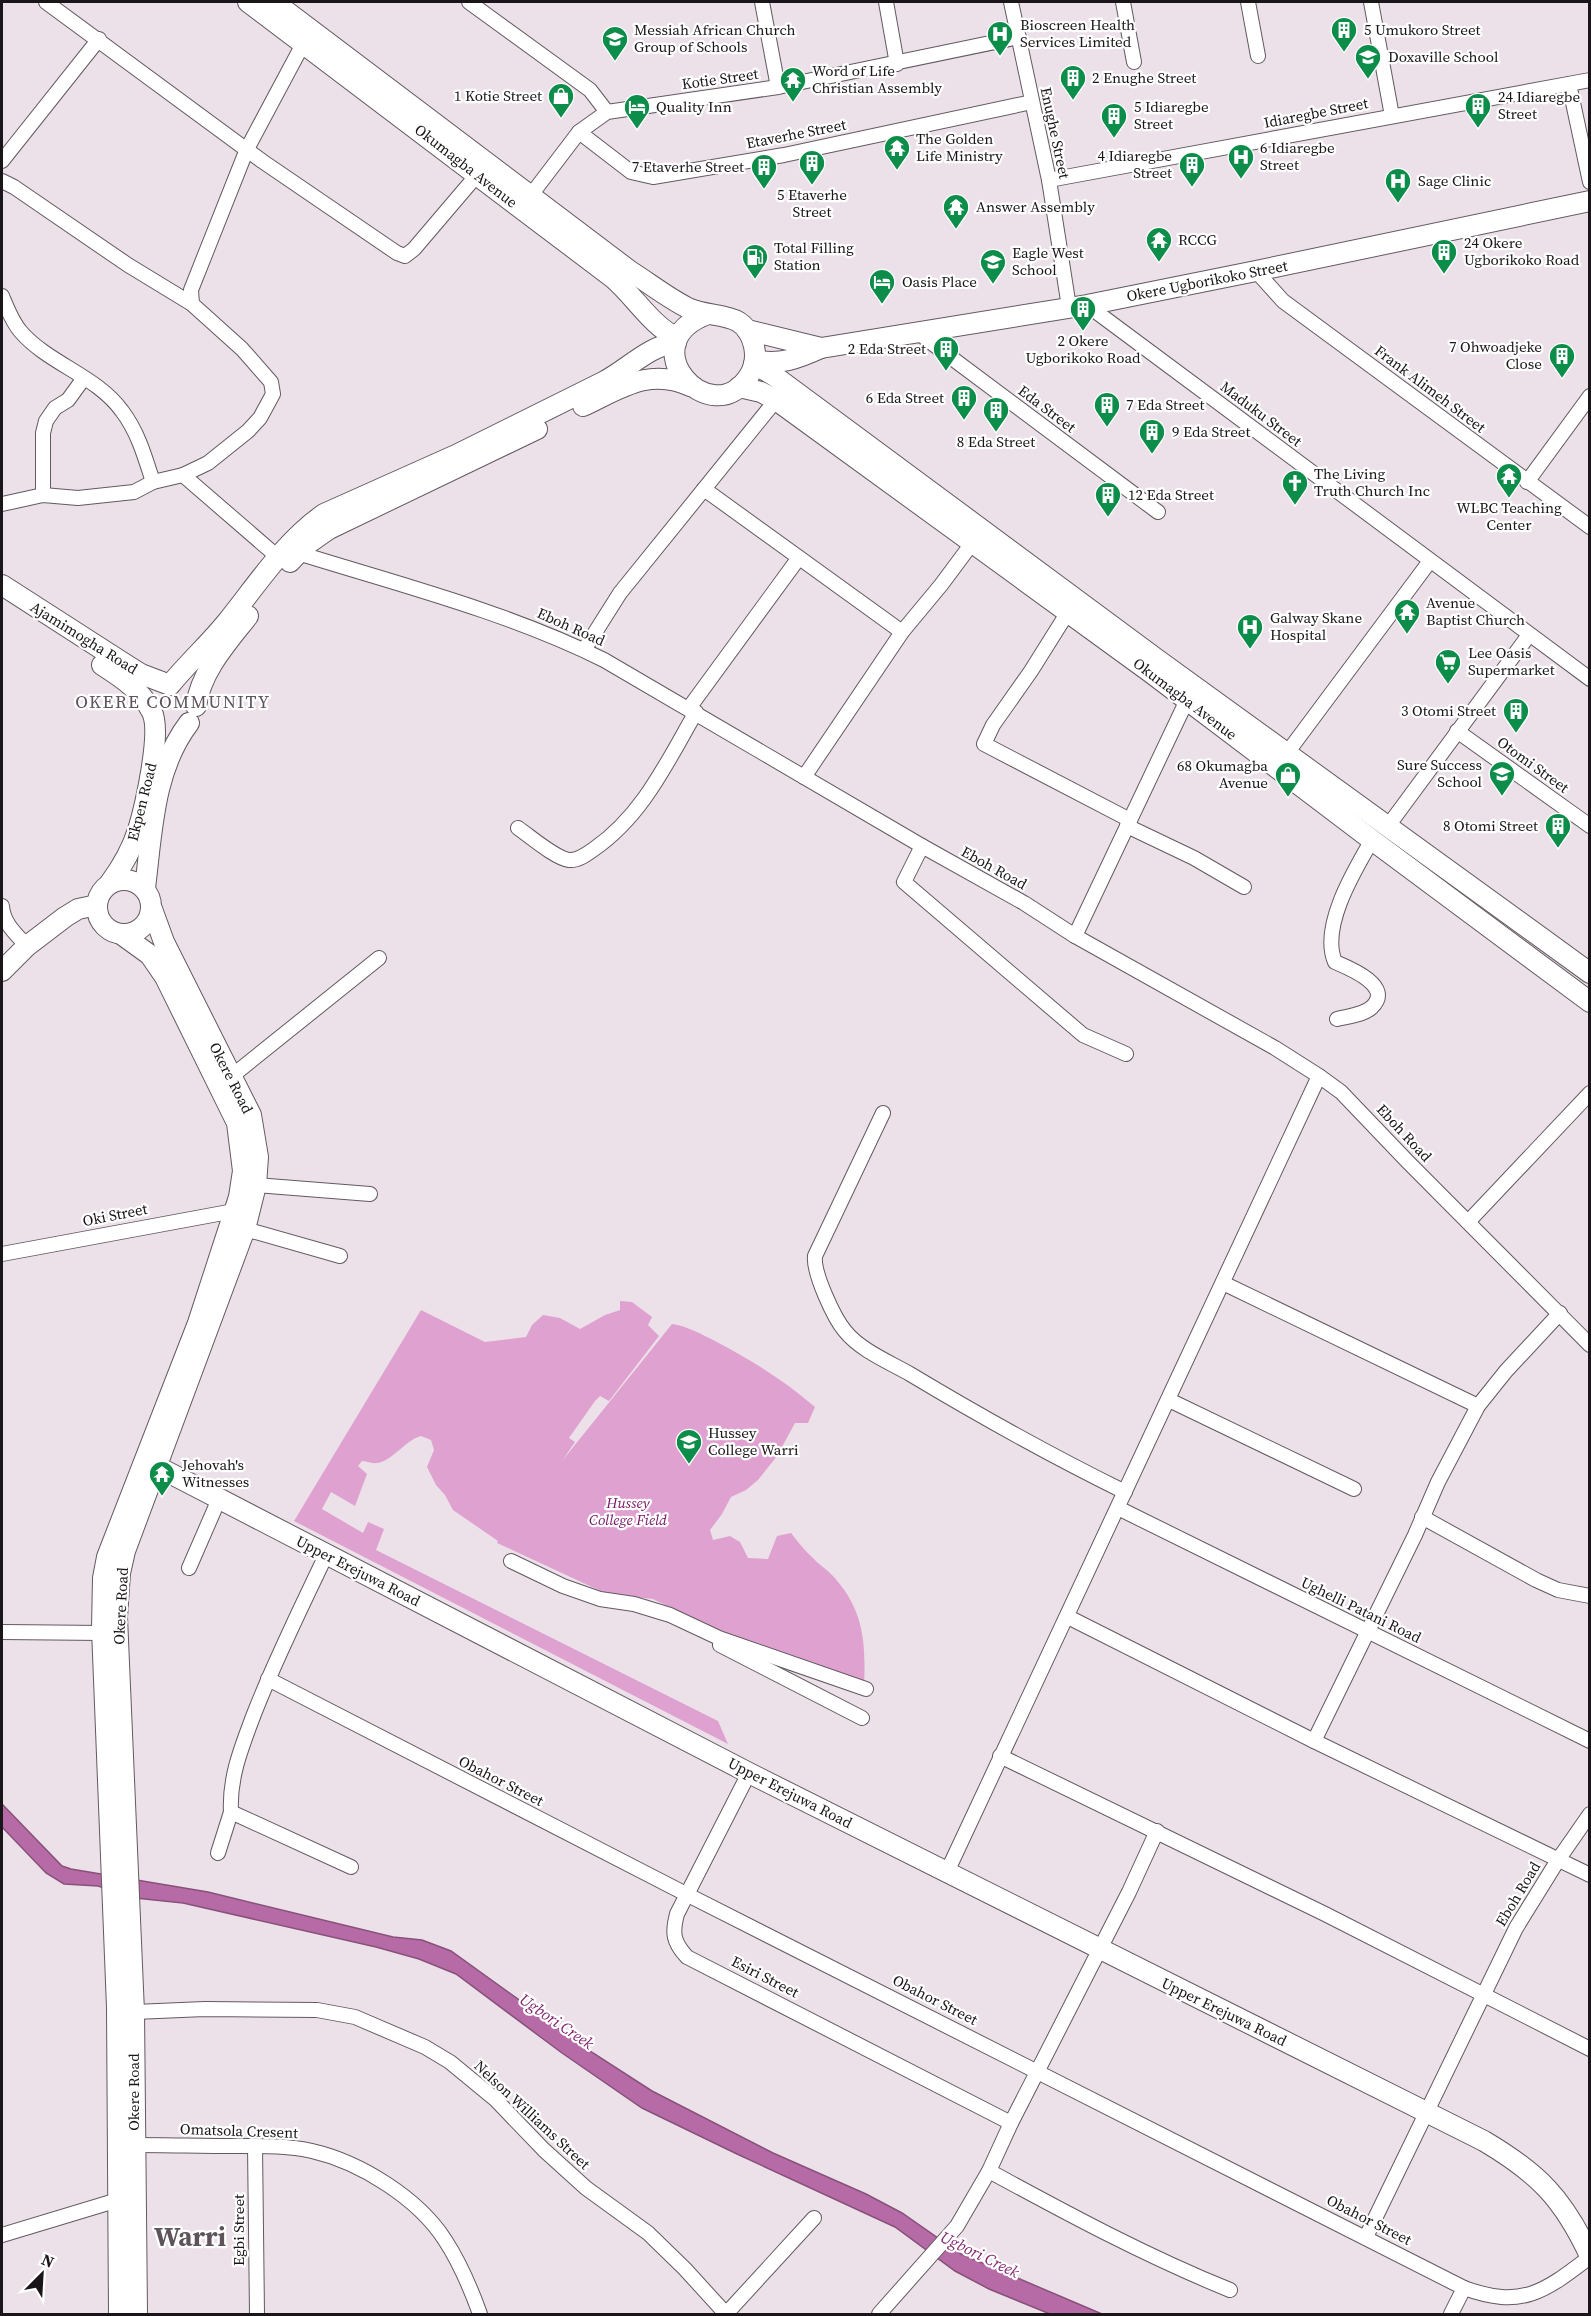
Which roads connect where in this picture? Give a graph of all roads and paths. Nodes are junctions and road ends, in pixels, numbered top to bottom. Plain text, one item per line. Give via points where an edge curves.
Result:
1 (46, 2) edge
2 (248, 2) edge
3 (274, 2) edge
4 (469, 2) edge
5 (762, 2) edge
6 (886, 2) edge
7 (1011, 2) edge
8 (1123, 2) edge
9 (1248, 2) edge
10 (1371, 2) edge
11 (1019, 38) junction
12 (99, 39) junction
13 (303, 44) junction
14 (1258, 56) dead end
15 (1134, 62) dead end
16 (897, 63) junction
17 (1590, 80) edge
18 (1569, 84) junction
19 (778, 87) junction
20 (1032, 102) junction
21 (607, 112) junction
22 (1392, 116) junction
23 (579, 132) junction
24 (247, 148) junction
25 (2, 161) edge
26 (477, 175) junction
27 (1049, 180) junction
28 (2, 181) edge
29 (1590, 182) edge
30 (531, 195) junction
31 (1590, 201) edge
32 (1256, 271) junction
33 (2, 296) edge
34 (192, 304) junction
35 (1078, 306) junction
36 (708, 314) junction
37 (747, 330) junction
38 (917, 332) junction
39 (676, 341) junction
40 (821, 348) junction
41 (754, 362) junction
42 (84, 378) junction
43 (691, 387) junction
44 (739, 387) junction
45 (781, 393) junction
46 (1590, 396) edge
47 (183, 475) junction
48 (153, 482) junction
49 (1527, 482) junction
50 (704, 489) junction
51 (43, 495) junction
52 (2, 504) edge
53 (1158, 512) dead end
54 (1590, 527) edge
55 (973, 542) junction
56 (288, 556) junction
57 (798, 559) junction
58 (1430, 561) junction
59 (2, 585) edge
60 (2, 600) edge
61 (1068, 612) junction
62 (902, 632) junction
63 (1529, 635) junction
64 (584, 650) junction
65 (1590, 679) edge
66 (170, 685) junction
67 (1187, 700) junction
68 (693, 710) junction
69 (153, 714) junction
70 (193, 715) junction
71 (1457, 731) junction
72 (1287, 753) junction
73 (804, 777) junction
74 (1128, 823) junction
75 (1388, 826) junction
76 (1590, 826) edge
77 (518, 828) dead end
78 (1372, 840) junction
79 (922, 846) junction
80 (110, 884) junction
81 (1244, 887) dead end
82 (145, 888) junction
83 (97, 905) junction
84 (2, 906) edge
85 (152, 909) junction
86 (60, 922) junction
87 (113, 930) junction
88 (1075, 936) junction
89 (27, 946) junction
90 (379, 958) dead end
91 (2, 971) edge
92 (1590, 974) edge
93 (1590, 1002) edge
94 (1337, 1019) dead end
95 (1126, 1054) dead end
96 (1319, 1076) junction
97 (232, 1077) junction
98 (1590, 1094) edge
99 (883, 1113) dead end
100 (256, 1185) junction
101 (370, 1194) dead end
102 (234, 1211) junction
103 (1468, 1222) junction
104 (245, 1228) junction
105 (2, 1254) edge
106 (340, 1256) dead end
107 (1223, 1283) junction
108 (1560, 1313) junction
109 (1590, 1345) edge
110 (1169, 1400) junction
111 (1478, 1406) junction
112 (158, 1467) junction
113 (1354, 1490) dead end
114 (1125, 1492) junction
115 (219, 1499) junction
116 (1118, 1508) junction
117 (1422, 1517) junction
118 (326, 1555) junction
119 (511, 1561) dead end
120 (189, 1568) dead end
121 (1590, 1596) edge
122 (652, 1610) junction
123 (1068, 1617) junction
124 (2, 1632) edge
125 (1368, 1632) junction
126 (103, 1633) junction
127 (268, 1679) junction
128 (866, 1689) dead end
129 (862, 1718) dead end
130 (1314, 1741) junction
131 (1590, 1741) edge
132 (1000, 1756) junction
133 (749, 1773) junction
134 (231, 1812) junction
135 (1590, 1814) edge
136 (1157, 1832) junction
137 (218, 1853) dead end
138 (1558, 1860) junction
139 (351, 1867) dead end
140 (120, 1869) junction
141 (947, 1872) junction
142 (1590, 1875) edge
143 (686, 1894) junction
144 (121, 1896) junction
145 (1098, 1950) junction
146 (1484, 1995) junction
147 (134, 2012) junction
148 (1590, 2049) edge
149 (1038, 2070) junction
150 (1426, 2113) junction
151 (1011, 2123) junction
152 (135, 2145) junction
153 (255, 2146) junction
154 (989, 2171) junction
155 (118, 2200) junction
156 (814, 2218) dead end
157 (2, 2235) edge
158 (1366, 2237) junction
159 (1590, 2257) edge
160 (1464, 2288) junction
161 (1230, 2290) dead end
162 (119, 2314) edge
163 (137, 2314) edge
164 (257, 2314) edge
165 (480, 2314) edge
166 (726, 2314) edge
167 (879, 2314) edge
168 (1451, 2314) edge

1 - 12 street
2 - 13 main road, Okumagba Avenue
3 - 30 main road, Okumagba Avenue
4 - 21 street via 591,90
5 - 19 street
6 - 16 street
7 - 11 street, Enughe Street
8 - 15 street
9 - 14 street
10 - 22 street
11 - 16 street, Kotie Street
11 - 20 street, Enughe Street
12 - 24 street
12 - 25 street
13 - 24 street
13 - 26 main road, Okumagba Avenue
16 - 19 street, Kotie Street
17 - 18 street, Idiaregbe Street
18 - 22 street, Idiaregbe Street
18 - 29 street
19 - 21 street, Kotie Street
20 - 23 street, Etaverhe Street via 784,155 653,177 631,172
20 - 27 street, Enughe Street
21 - 23 street, Kotie Street
22 - 27 street, Idiaregbe Street
23 - 30 street, Kotie Street
24 - 26 street via 405,256
24 - 34 street via 191,290
26 - 39 main road, Okumagba Avenue via 613,278
27 - 35 street, Enughe Street
28 - 34 street
30 - 36 main road, Okumagba Avenue via 630,271 690,308
31 - 32 main road, Okere Ugborikoko Street
32 - 35 main road, Okere Ugborikoko Street
32 - 49 street, Frank Alimeh Street via 1283,301
33 - 42 street via 20,331
34 - 47 street via 264,373 273,394 248,431 208,463
35 - 38 main road, Okere Ugborikoko Street
35 - 58 street, Maduku Street
36 - 37 main road via 730,317
36 - 39 main road via 684,327
37 - 40 main road
37 - 41 main road
38 - 40 main road, Okere Ugborikoko Street
38 - 53 street, Eda Street
39 - 43 main road via 675,363
39 - 56 main road via 656,347 620,373 456,455 324,514 300,533
40 - 41 main road via 803,357 771,364
41 - 44 main road via 751,373
41 - 45 main road
42 - 48 street via 121,409 138,438
42 - 51 street via 46,421
43 - 44 main road via 715,395
43 - 56 main road via 666,378 639,381 329,529
44 - 45 main road
45 - 50 street
45 - 55 main road, Okumagba Avenue
45 - 72 main road, Okumagba Avenue
46 - 49 street
47 - 48 street
47 - 56 street
48 - 51 street via 134,492 78,498
49 - 54 street, Frank Alimeh Street
50 - 57 street
50 - 64 street via 620,593
51 - 52 street
55 - 61 main road, Okumagba Avenue
55 - 62 street
56 - 64 street, Eboh Road via 516,621
56 - 66 main road
56 - 70 main road, Ekpen Road via 216,658 198,692
57 - 62 street
57 - 68 street
58 - 63 street, Maduku Street
58 - 72 street
59 - 66 main road, Ajamimogha Road via 135,670
60 - 69 main road, Ajamimogha Road via 132,685
61 - 67 main road, Okumagba Avenue
61 - 74 street via 984,744
62 - 73 street
63 - 65 street, Maduku Street
63 - 71 street
64 - 68 street, Eboh Road
66 - 69 main road via 155,696
66 - 70 main road via 191,692
67 - 74 street
67 - 78 main road, Okumagba Avenue
68 - 73 street, Eboh Road
68 - 77 street via 646,798 612,837 585,856 561,858
69 - 70 main road via 162,725 176,729
69 - 80 main road, Ekpen Road via 155,747 138,831
70 - 82 main road, Ekpen Road via 162,776
71 - 75 street
71 - 76 street, Otomi Street
72 - 75 main road, Okumagba Avenue
73 - 79 street, Eboh Road
74 - 81 street
74 - 88 street
75 - 92 main road, Okumagba Avenue
78 - 93 main road, Okumagba Avenue
78 - 94 street via 1340,899 1329,942 1335,962 1370,980 1378,1000 1360,1014
79 - 88 street, Eboh Road
79 - 95 street via 904,882 1083,1035
80 - 82 main road via 128,880
80 - 83 main road via 103,889
82 - 85 main road
83 - 86 main road via 78,909
83 - 87 main road via 99,916
84 - 89 street via 9,926
85 - 87 main road via 145,925 138,930
85 - 97 main road, Okere Road via 164,942
86 - 87 main road via 82,920
86 - 89 main road
87 - 102 main road, Okere Road via 159,965 228,1100 237,1123 243,1171
88 - 96 street, Eboh Road
89 - 91 main road
90 - 97 street
96 - 103 street, Eboh Road via 1341,1092
96 - 107 street
97 - 100 main road, Okere Road via 251,1115 256,1135
98 - 103 street
99 - 114 street via 814,1256 817,1274 845,1331 948,1397
100 - 101 street
100 - 104 main road, Okere Road
102 - 105 street, Oki Street
102 - 126 main road, Okere Road via 198,1323 107,1557
103 - 108 street, Eboh Road
104 - 106 street
104 - 112 main road, Okere Road
107 - 110 street
107 - 111 street
108 - 109 street, Eboh Road
108 - 111 street
110 - 113 street
110 - 114 street
111 - 117 street
112 - 115 main road, Upper Erejuwa Road
112 - 140 main road, Okere Road via 125,1551 118,1594
114 - 116 street
115 - 118 main road, Upper Erejuwa Road
115 - 120 street
116 - 123 street
116 - 125 street, Ughelli Patani Road
117 - 121 street via 1536,1580 1558,1590
117 - 125 street
118 - 127 street
118 - 133 main road, Upper Erejuwa Road
119 - 122 street via 600,1599
122 - 128 street via 718,1638
122 - 129 street
123 - 130 street
123 - 132 street
124 - 126 street
125 - 130 street
125 - 131 street, Ughelli Patani Road
126 - 140 main road, Okere Road
127 - 134 street via 238,1757 230,1796
127 - 143 street, Obahor Street
130 - 138 street
132 - 136 street
132 - 141 street
133 - 141 main road, Upper Erejuwa Road
133 - 143 street, Esiri Street
134 - 137 street
134 - 139 street
135 - 138 street, Eboh Road
136 - 145 street
136 - 146 street
138 - 142 street
138 - 146 street, Eboh Road via 1516,1928
140 - 144 main road, Okere Road
141 - 145 main road, Upper Erejuwa Road
143 - 149 street, Obahor Street
143 - 151 street, Esiri Street via 673,1927 673,1938 687,1957
144 - 147 main road, Okere Road
144 - 155 main road, Okere Road
145 - 149 street
145 - 150 main road, Upper Erejuwa Road
146 - 148 street
146 - 150 street, Eboh Road
147 - 152 main road, Okere Road
147 - 166 street, Nelson Williams Street via 317,2010 355,2017 425,2047 488,2093 586,2188 648,2233
149 - 151 street
149 - 158 street, Obahor Street
150 - 158 street, Eboh Road
150 - 159 main road, Upper Erejuwa Road via 1484,2141 1536,2175 1577,2228
151 - 154 street
152 - 153 street, Omatsola Cresent
152 - 163 main road, Okere Road
153 - 164 street, Egbi Street
153 - 165 street, Omatsola Cresent via 278,2146 334,2157 387,2184 444,2238
154 - 161 street via 1125,2244
154 - 167 street via 966,2212
155 - 157 street
155 - 162 main road, Okere Road
156 - 166 street
158 - 160 street, Obahor Street
159 - 160 street, Obahor Street via 1563,2278 1522,2296 1505,2298
160 - 168 street

